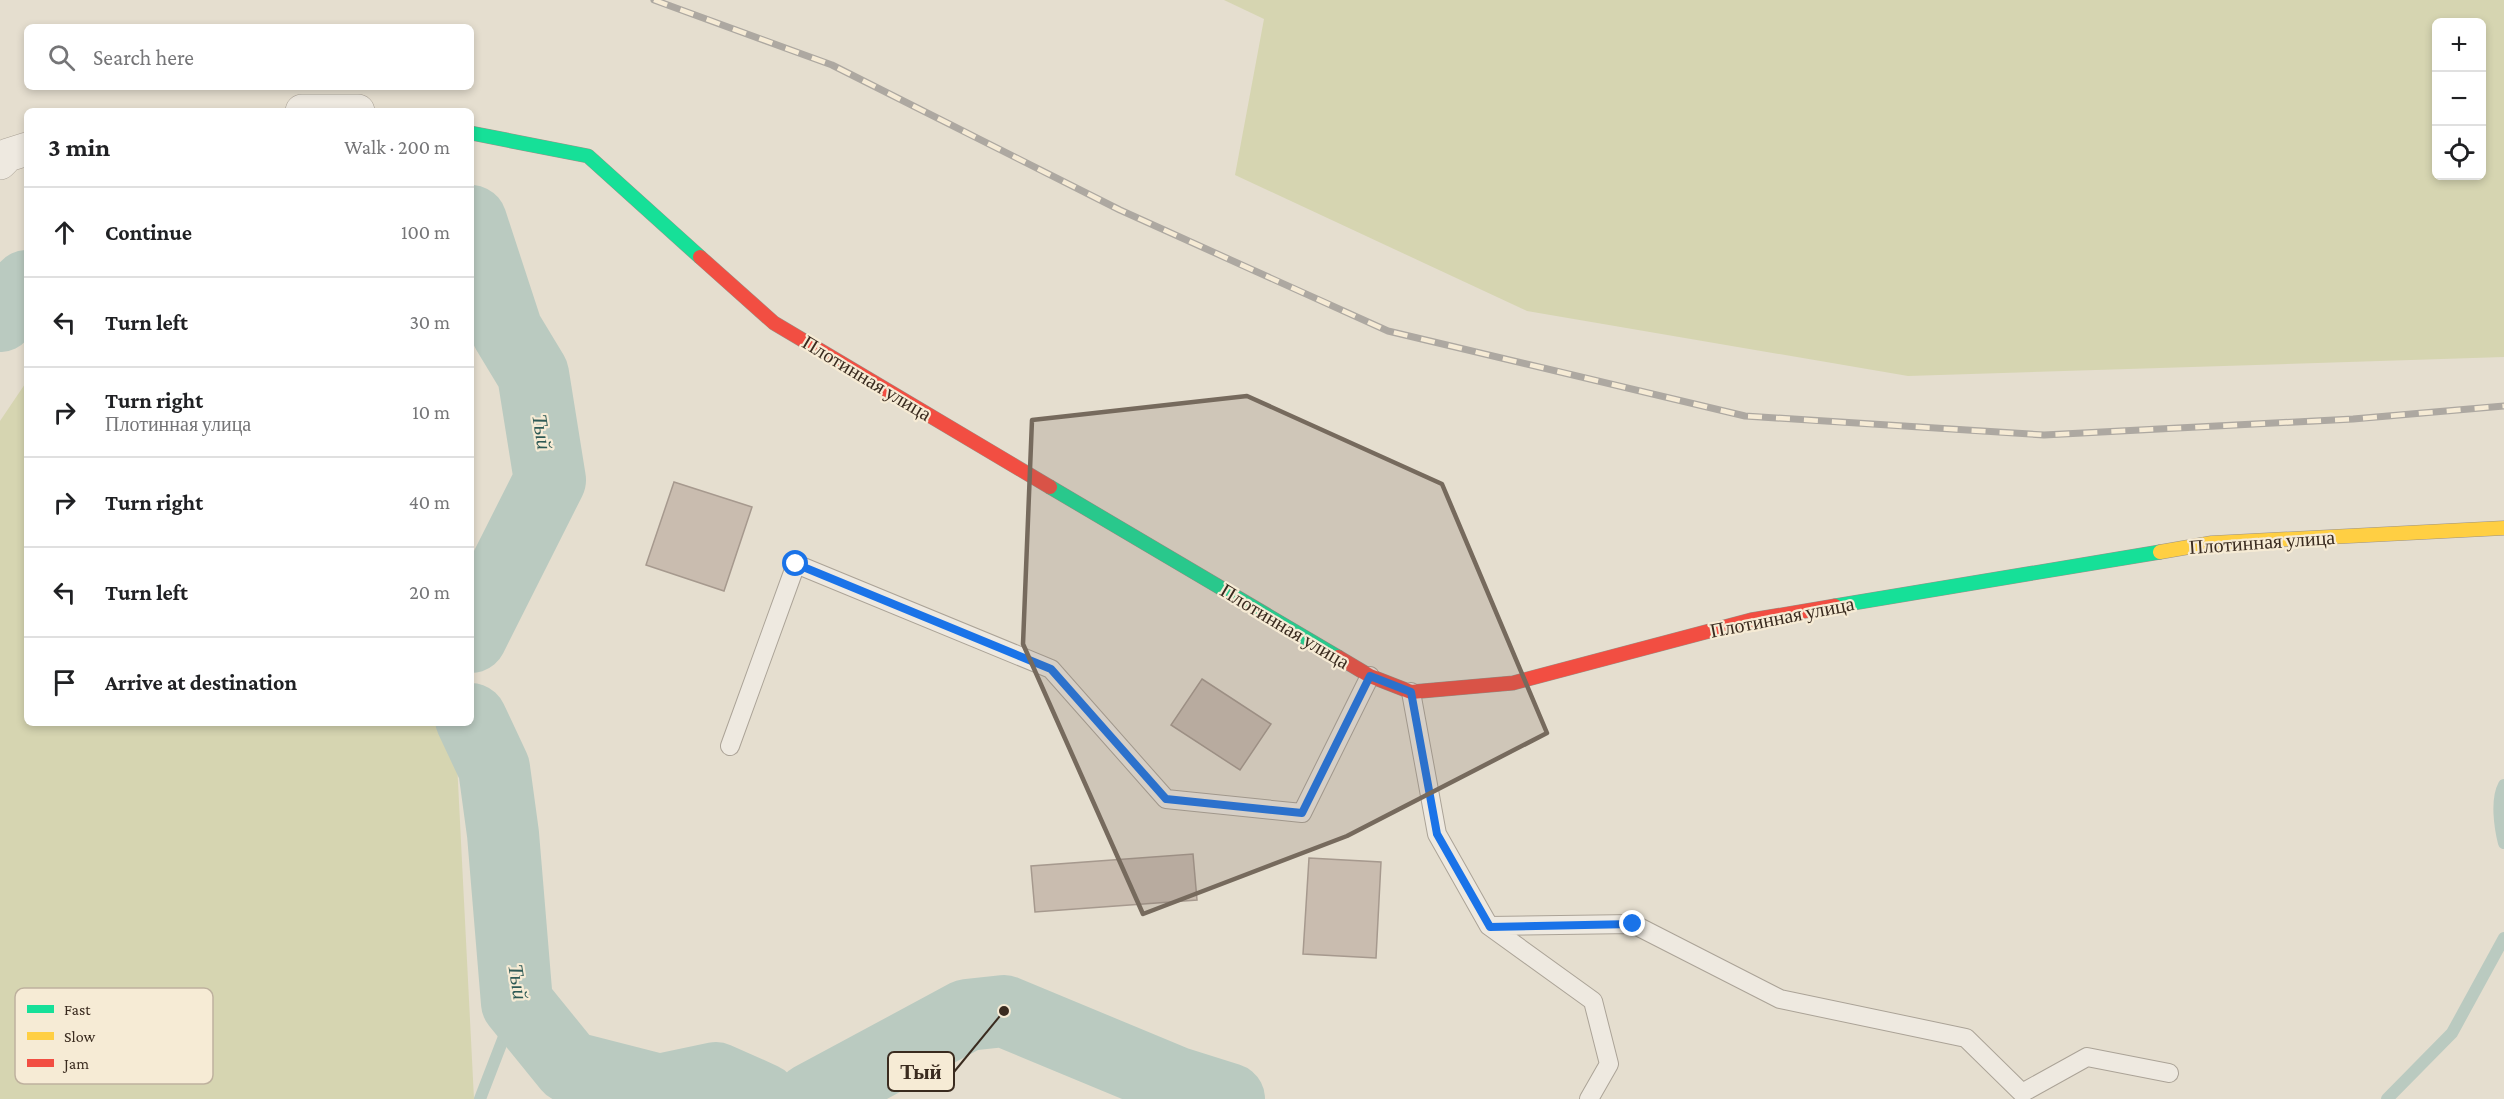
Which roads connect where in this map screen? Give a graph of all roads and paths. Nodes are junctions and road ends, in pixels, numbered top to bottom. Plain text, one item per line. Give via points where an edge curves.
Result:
1 (474, 134) edge
2 (24, 150) edge
3 (0, 163) edge
4 (2504, 528) edge
5 (1370, 676) junction
6 (1411, 692) junction
7 (730, 746) dead end
8 (1490, 927) junction
9 (2169, 1073) dead end
10 (1589, 1099) edge

1 - 5 street, Плотинная улица via 588,156 774,323
2 - 3 street via 8,155
4 - 6 street, Плотинная улица via 2212,543 1751,620 1513,684
5 - 6 street, Плотинная улица
5 - 7 lane via 1302,813 1166,799 1051,669 796,564
6 - 8 lane via 1437,834
8 - 9 lane via 1633,924 1780,999 1966,1038 2022,1094 2087,1057
8 - 10 lane via 1593,1001 1609,1064

